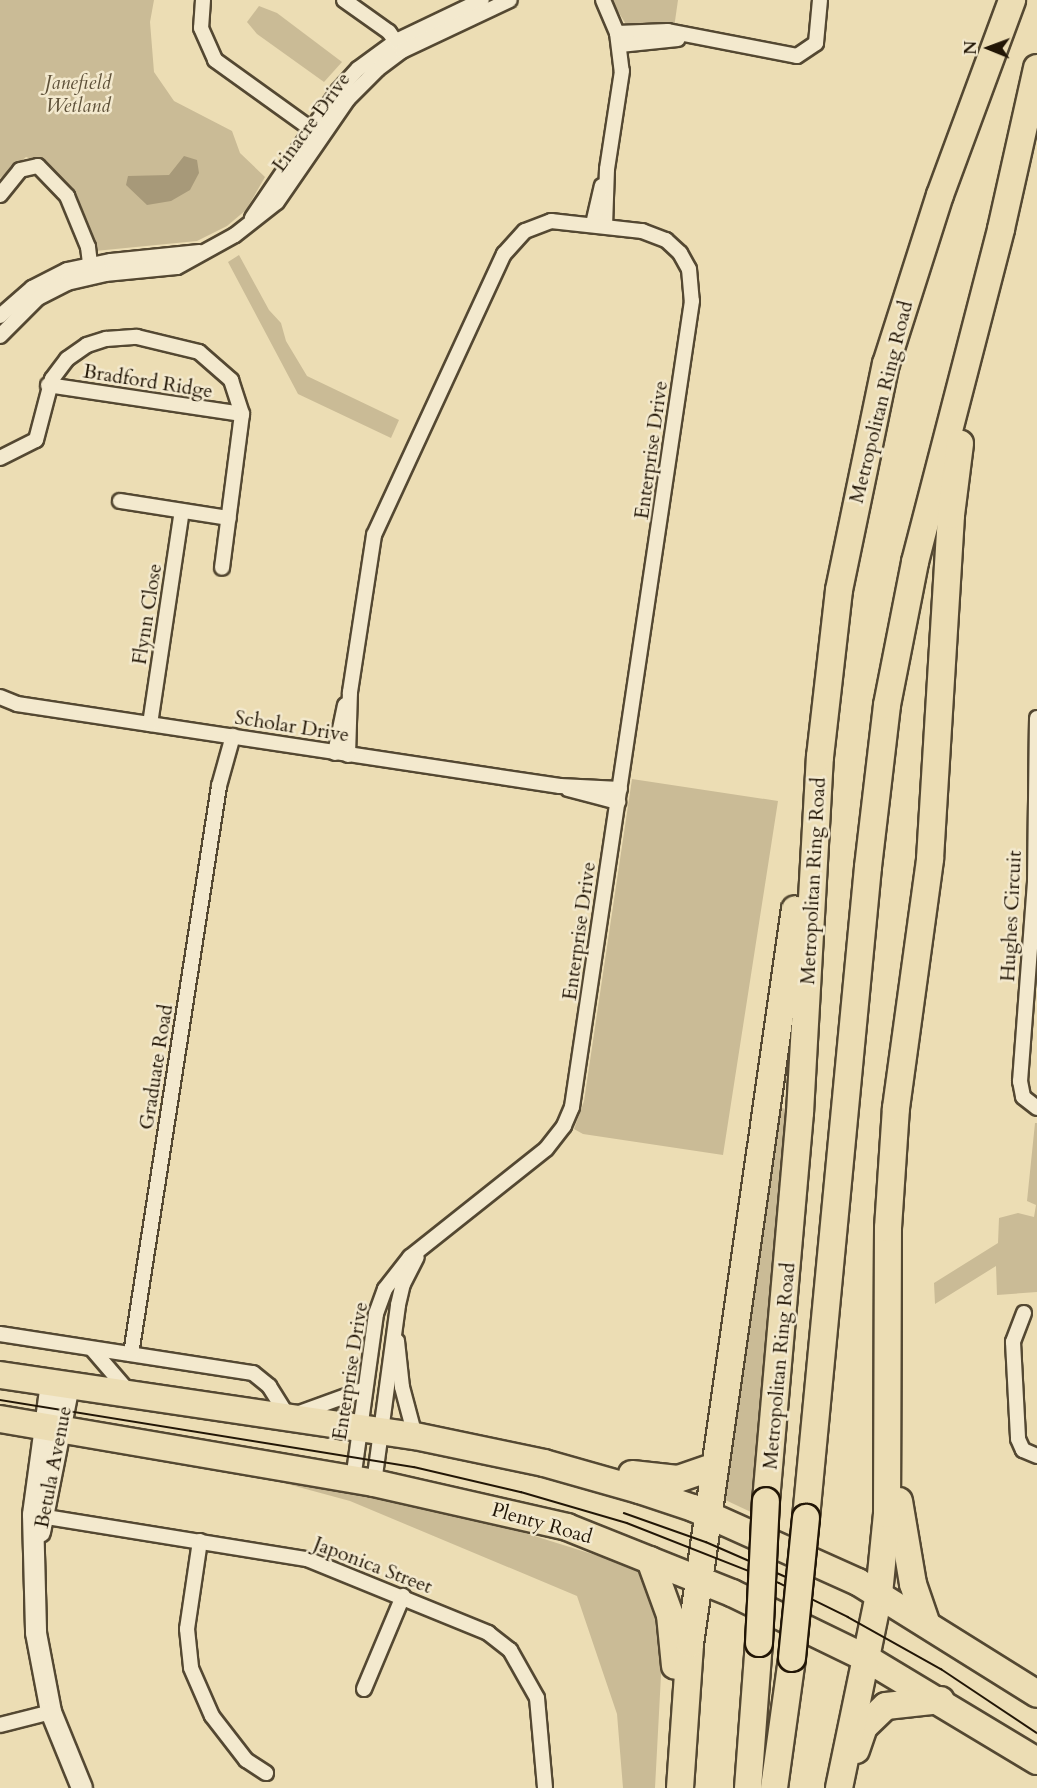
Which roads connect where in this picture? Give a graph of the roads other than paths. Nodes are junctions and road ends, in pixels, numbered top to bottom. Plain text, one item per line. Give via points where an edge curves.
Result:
1 (203, 0) edge
2 (344, 0) edge
3 (482, 0) edge
4 (510, 0) edge
5 (603, 0) edge
6 (820, 0) edge
7 (1012, 0) edge
8 (619, 39) junction
9 (399, 46) junction
10 (1037, 68) edge
11 (317, 133) junction
12 (0, 195) edge
13 (599, 225) junction
14 (91, 270) junction
15 (0, 316) edge
16 (0, 336) edge
17 (967, 360) junction
18 (48, 385) junction
19 (242, 414) junction
20 (0, 446) edge
21 (24, 449) junction
22 (0, 458) edge
23 (120, 501) dead end
24 (182, 511) junction
25 (229, 518) junction
26 (222, 568) dead end
27 (0, 697) edge
28 (824, 701) junction
29 (17, 704) junction
30 (0, 705) edge
31 (1037, 718) edge
32 (150, 724) junction
33 (227, 735) junction
34 (342, 754) junction
35 (619, 796) junction
36 (1037, 1108) edge
37 (423, 1248) junction
38 (1024, 1313) dead end
39 (395, 1321) junction
40 (0, 1334) edge
41 (92, 1349) junction
42 (887, 1351) junction
43 (131, 1354) junction
44 (0, 1375) edge
45 (60, 1384) junction
46 (365, 1389) junction
47 (129, 1392) junction
48 (288, 1417) junction
49 (0, 1419) edge
50 (53, 1427) junction
51 (369, 1429) junction
52 (415, 1436) junction
53 (494, 1452) junction
54 (1037, 1456) edge
55 (716, 1466) junction
56 (363, 1481) junction
57 (710, 1507) junction
58 (39, 1516) junction
59 (200, 1541) junction
60 (650, 1560) junction
61 (880, 1584) junction
62 (698, 1587) junction
63 (403, 1596) junction
64 (926, 1621) junction
65 (863, 1665) junction
66 (364, 1689) dead end
67 (1037, 1694) edge
68 (941, 1700) junction
69 (51, 1712) junction
70 (0, 1725) edge
71 (1037, 1761) edge
72 (266, 1773) dead end
73 (82, 1788) edge
74 (545, 1788) edge
75 (669, 1788) edge
76 (680, 1788) edge
77 (748, 1788) edge
78 (774, 1788) edge
79 (839, 1788) edge
80 (846, 1788) edge

1 - 11 street via 201,28 215,60
2 - 9 street
3 - 9 street, Linacre Drive
4 - 9 street, Linacre Drive
5 - 8 street
6 - 8 street via 817,22 805,44 779,51 692,38
7 - 28 highway, Metropolitan Ring Road via 940,195 886,364 853,512
8 - 13 street via 621,83
9 - 11 street, Linacre Drive via 349,78
10 - 17 highway, Metropolitan Ring Road
11 - 14 street, Linacre Drive via 240,231 211,250
12 - 14 street via 20,170 39,166 67,196 88,247
13 - 34 street, Enterprise Drive via 561,221 542,224 516,238 501,260 376,528
13 - 35 street, Enterprise Drive via 642,231 666,240 685,261 693,288
14 - 15 street, Linacre Drive via 43,281
14 - 16 street, Linacre Drive via 38,298
17 - 42 highway via 951,516 930,859 896,1108
17 - 78 highway, Metropolitan Ring Road, bridge via 910,583 887,705 866,879 792,1658
18 - 19 street, Bradford Ridge
18 - 19 street via 67,359 97,340 154,339 199,352 217,364 236,392
18 - 21 street via 38,435
19 - 25 street
20 - 21 street
21 - 22 street
23 - 24 street
24 - 25 street
24 - 32 street, Flynn Close
25 - 26 street
27 - 29 street, Scholar Drive
28 - 55 highway via 810,754 792,934
28 - 77 highway, Metropolitan Ring Road, bridge via 800,1113 766,1501
29 - 30 street, Scholar Drive
29 - 32 street, Scholar Drive
31 - 36 street, Hughes Circuit via 1035,882 1020,1081 1023,1097
32 - 33 street, Scholar Drive
33 - 34 street, Scholar Drive
33 - 43 street, Graduate Road
34 - 35 street, Scholar Drive
35 - 37 street, Enterprise Drive via 568,1117 546,1149
37 - 39 street, Enterprise Drive via 403,1284
37 - 46 street, Enterprise Drive via 396,1271 385,1289 376,1314
38 - 54 street via 1013,1342 1018,1439 1023,1450
39 - 51 street, Enterprise Drive
39 - 52 street via 402,1387
40 - 41 street
41 - 43 street
41 - 47 street
42 - 61 highway via 890,1444
42 - 64 highway via 900,1511 914,1590
43 - 48 street via 253,1373 269,1386
44 - 45 highway
45 - 47 highway
45 - 50 street, Betula Avenue
46 - 48 street
46 - 51 street, Enterprise Drive
47 - 48 highway
48 - 51 highway
49 - 50 highway, Plenty Road
50 - 56 highway, Plenty Road
50 - 58 street, Betula Avenue
51 - 52 highway
51 - 56 street, Enterprise Drive
51 - 56 street, Enterprise Drive
52 - 53 highway
53 - 55 highway via 583,1460 648,1478 692,1477
53 - 57 highway
55 - 57 highway
56 - 60 highway, Plenty Road via 545,1521
57 - 61 highway
57 - 62 highway
58 - 59 street, Japonica Street
58 - 69 street, Betula Avenue via 36,1632
59 - 63 street, Japonica Street via 307,1559
59 - 72 street via 187,1629 191,1668 212,1716 246,1760
60 - 62 highway, Plenty Road
60 - 75 highway via 667,1602 676,1662
61 - 64 highway
61 - 65 highway
62 - 65 highway, Plenty Road
62 - 76 highway
63 - 66 street
63 - 74 street, Japonica Street via 488,1633 522,1665 538,1706
64 - 67 highway
65 - 68 highway, Plenty Road
65 - 79 highway
68 - 71 highway, Plenty Road
68 - 80 highway via 886,1706 864,1727
69 - 70 street
69 - 73 street, Betula Avenue

